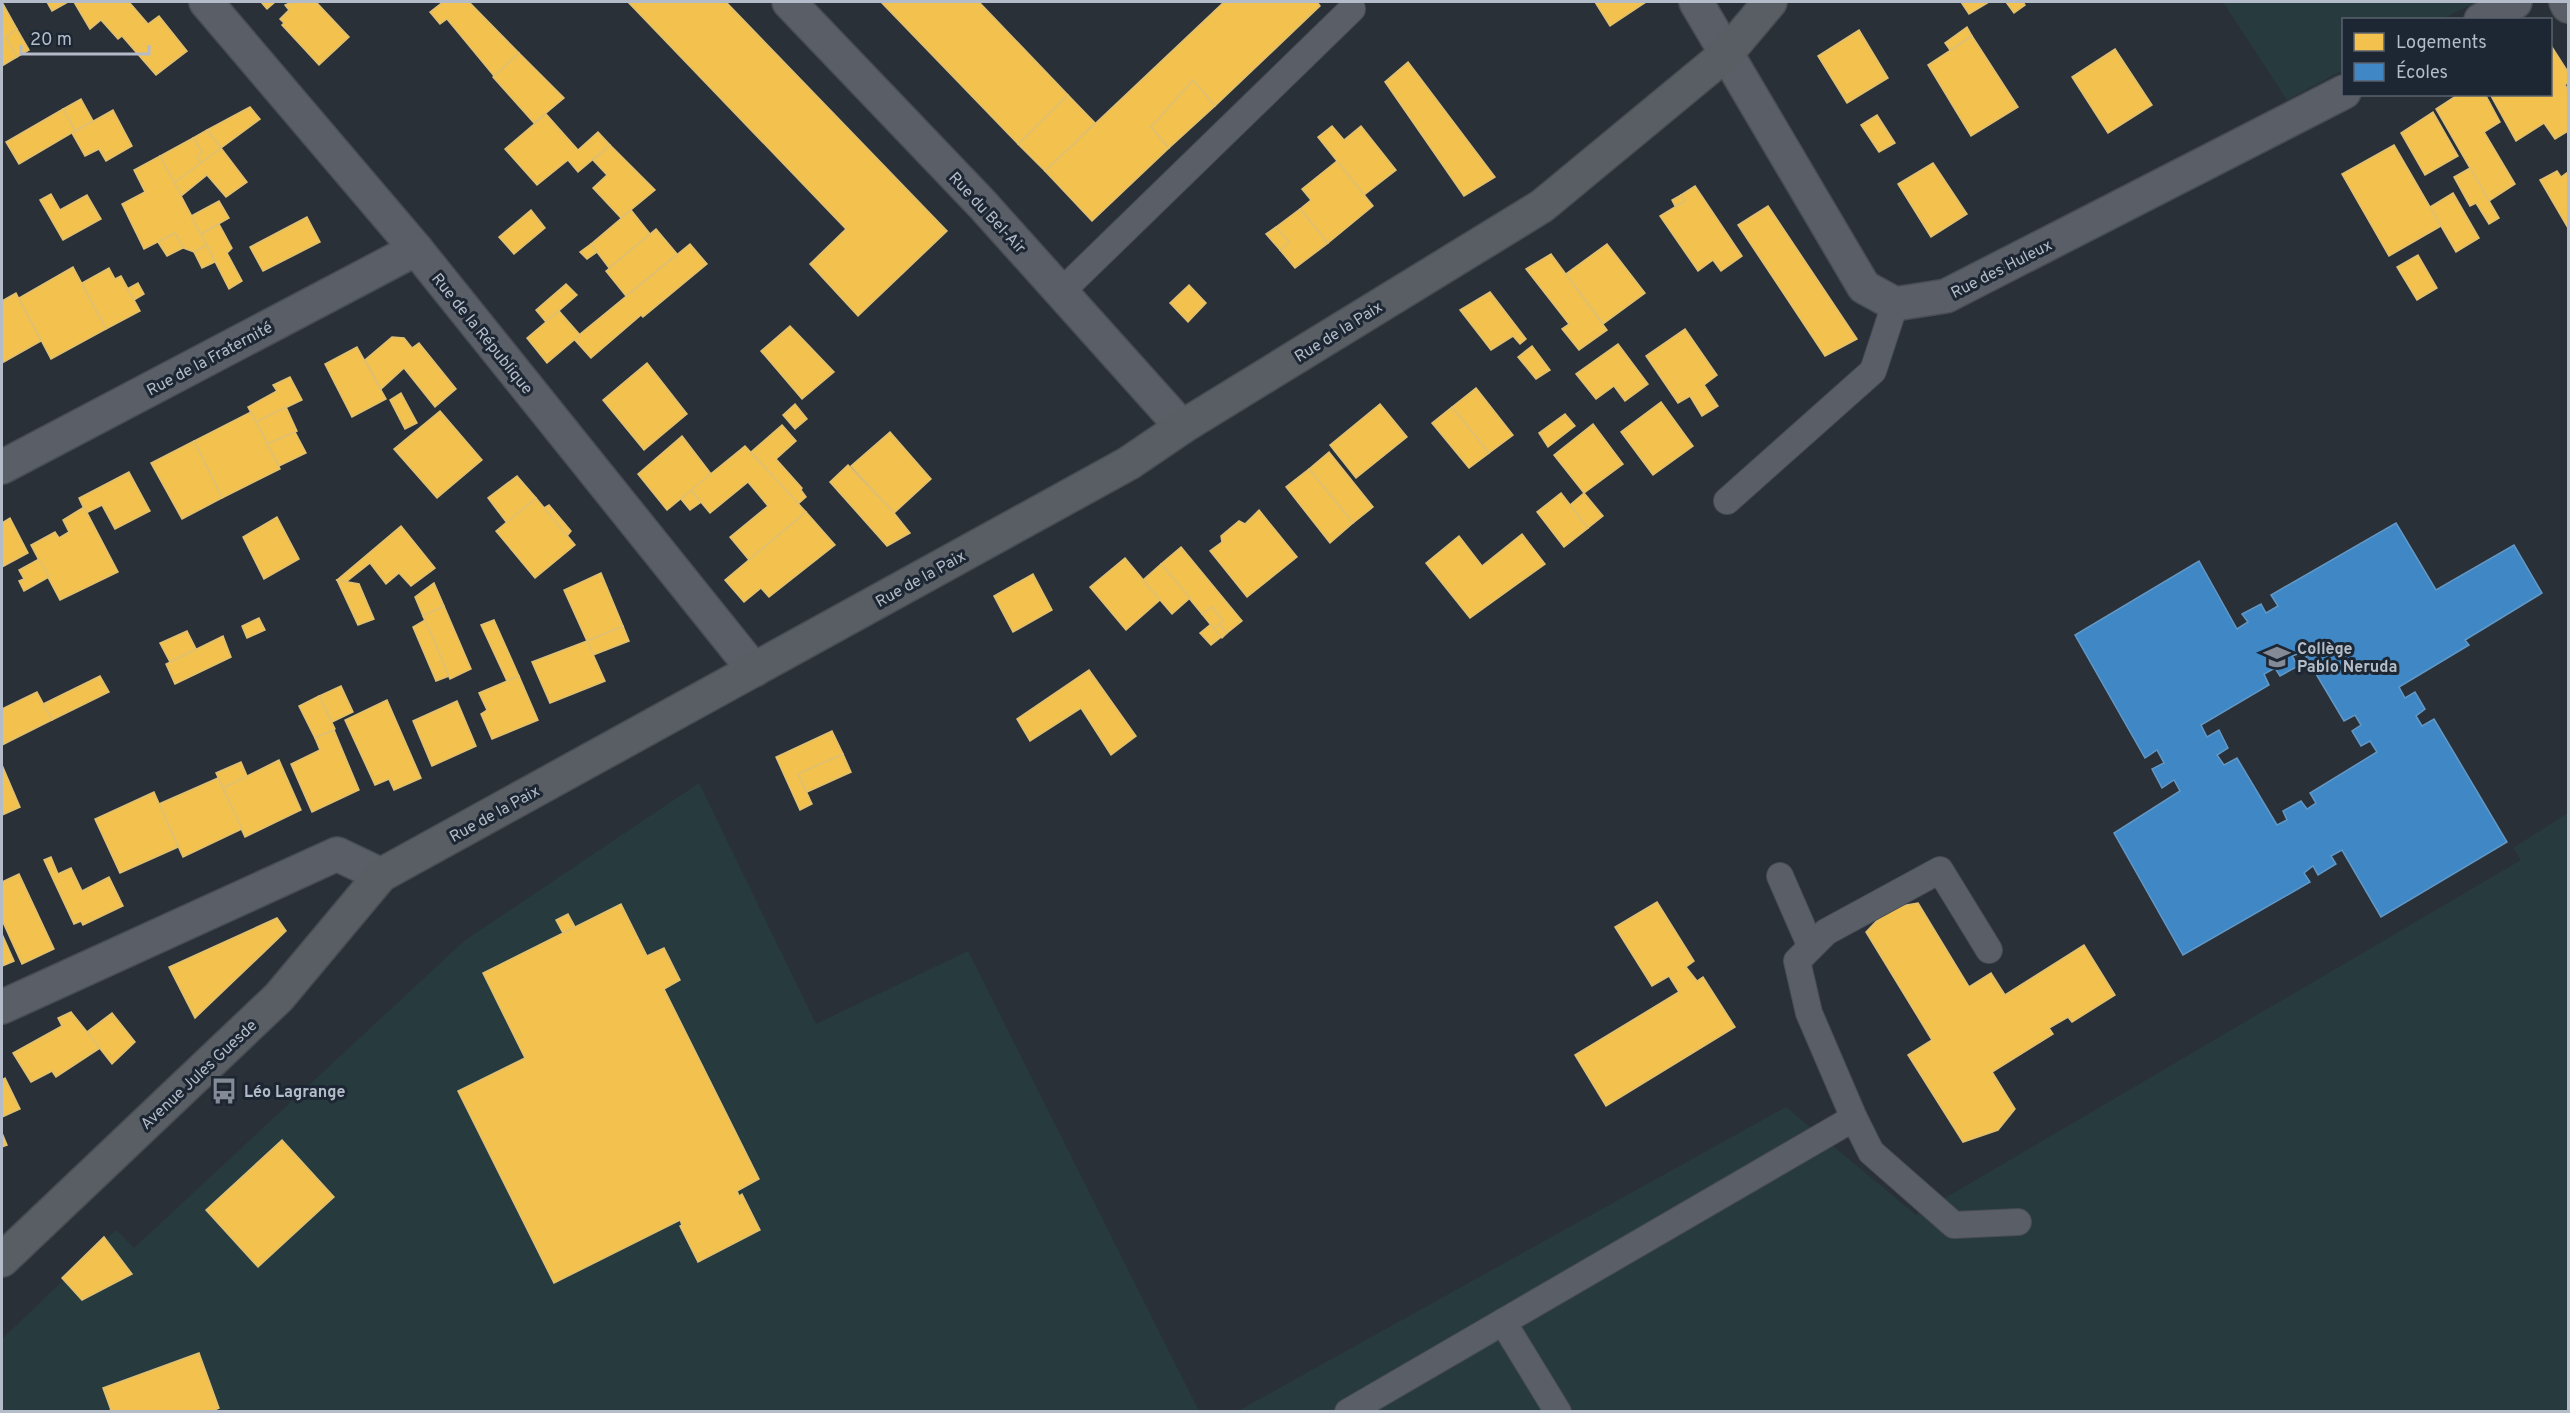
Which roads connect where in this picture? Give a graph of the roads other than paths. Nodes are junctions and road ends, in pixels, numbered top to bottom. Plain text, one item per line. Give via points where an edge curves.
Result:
1 (206, 2) edge
2 (789, 2) edge
3 (1695, 2) edge
4 (1770, 2) edge
5 (2515, 2) edge
6 (2566, 2) edge
7 (2568, 6) edge
8 (1352, 9) dead end
9 (2485, 18) edge
10 (1726, 53) junction
11 (2342, 93) edge
12 (416, 249) junction
13 (1061, 292) junction
14 (1895, 304) junction
15 (1182, 428) junction
16 (2, 467) edge
17 (1727, 501) dead end
18 (754, 670) junction
19 (381, 874) junction
20 (1780, 876) dead end
21 (1811, 946) junction
22 (1989, 950) dead end
23 (2, 1006) edge
24 (1854, 1119) junction
25 (2018, 1222) dead end
26 (2, 1260) edge
27 (1503, 1322) junction
28 (1348, 1412) edge
29 (1558, 1412) edge

1 - 12 street, Rue de la République
2 - 13 street, Rue du Bel-Air
3 - 10 street
4 - 10 street, Rue de la Paix
5 - 9 street
6 - 7 street
8 - 13 lane
10 - 14 street via 1864,287
10 - 15 street, Rue de la Paix via 1542,206
11 - 14 street, Rue des Huleux via 1946,296
12 - 16 street, Rue de la Fraternité
12 - 18 street, Rue de la République
13 - 15 street, Rue du Bel-Air
14 - 17 lane via 1873,371
15 - 18 street, Rue de la Paix via 1129,463
18 - 19 street, Rue de la Paix
19 - 23 street via 337,854
19 - 26 street, Avenue Jules Guesde via 279,997
20 - 21 lane
21 - 22 lane via 1826,932 1940,870
21 - 24 lane via 1797,961 1809,1013
24 - 25 lane via 1871,1152 1954,1225
24 - 27 lane
27 - 28 lane
27 - 29 lane

